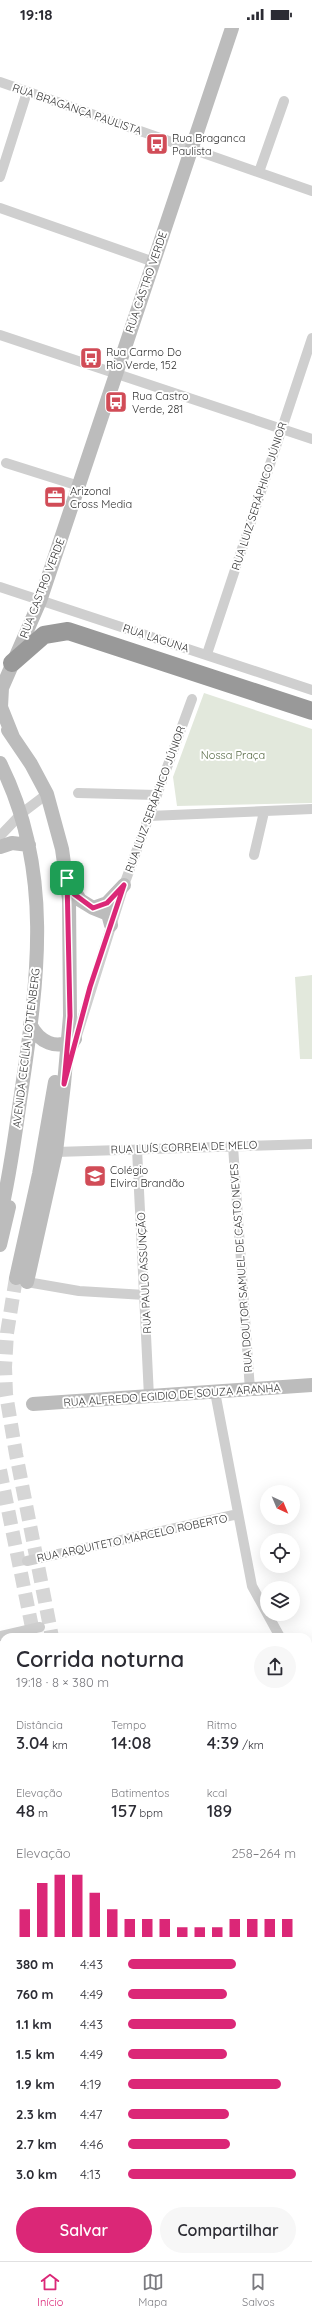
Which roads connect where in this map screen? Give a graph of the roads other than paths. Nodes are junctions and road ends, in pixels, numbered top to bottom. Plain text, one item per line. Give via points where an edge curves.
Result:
1 (232, 28) edge
2 (0, 82) edge
3 (27, 92) junction
4 (284, 101) dead end
5 (190, 148) junction
6 (259, 172) junction
7 (0, 177) edge
8 (312, 191) edge
9 (0, 208) edge
10 (154, 262) junction
11 (0, 335) edge
12 (312, 338) edge
13 (115, 374) junction
14 (281, 429) junction
15 (312, 439) edge
16 (6, 463) dead end
17 (80, 486) junction
18 (0, 587) edge
19 (40, 601) junction
20 (207, 654) junction
21 (12, 664) junction
22 (312, 690) edge
23 (192, 699) dead end
24 (312, 711) edge
25 (0, 720) edge
26 (13, 737) junction
27 (1, 768) edge
28 (78, 793) dead end
29 (47, 794) junction
30 (157, 795) junction
31 (312, 809) edge
32 (264, 812) junction
33 (22, 813) junction
34 (149, 816) junction
35 (0, 836) edge
36 (29, 845) junction
37 (0, 847) edge
38 (254, 855) dead end
39 (67, 878) junction
40 (124, 885) junction
41 (93, 908) junction
42 (111, 925) junction
43 (30, 1024) junction
44 (68, 1043) junction
45 (24, 1070) junction
46 (312, 1144) edge
47 (233, 1146) junction
48 (138, 1149) junction
49 (56, 1152) junction
50 (3, 1185) edge
51 (0, 1217) edge
52 (0, 1245) edge
53 (21, 1280) junction
54 (145, 1295) junction
55 (312, 1385) edge
56 (250, 1390) junction
57 (215, 1392) junction
58 (149, 1397) junction
59 (33, 1404) dead end
60 (238, 1514) junction
61 (27, 1561) dead end
62 (40, 1627) dead end
63 (13, 1633) edge
64 (278, 1633) edge

1 - 5 main road, RUA CASTRO VERDE
2 - 3 street, RUA BRAGANÇA PAULISTA
3 - 5 street, RUA BRAGANÇA PAULISTA
3 - 7 street
4 - 6 street
5 - 6 street, RUA BRAGANÇA PAULISTA
5 - 10 main road, RUA CASTRO VERDE
6 - 8 street, RUA BRAGANÇA PAULISTA
9 - 10 street
10 - 13 main road, RUA CASTRO VERDE
11 - 13 street
12 - 14 street, RUA LUIZ SERÁPHICO JÚNIOR
13 - 14 street
13 - 17 main road, RUA CASTRO VERDE
14 - 15 street
14 - 20 street, RUA LUIZ SERÁPHICO JÚNIOR
16 - 17 street
17 - 19 main road, RUA CASTRO VERDE
18 - 19 street, RUA LAGUNA
19 - 20 street, RUA LAGUNA
19 - 21 main road, RUA CASTRO VERDE
20 - 22 street, RUA LAGUNA
21 - 24 highway via 44,635 68,631
21 - 26 main road, RUA CASTRO VERDE via 2,688 0,701 4,718
23 - 30 street, RUA LUIZ SERÁPHICO JÚNIOR
25 - 26 main road
26 - 29 main road
27 - 33 main road, AVENIDA CECÍLIA LOTTENBERG
28 - 30 street
29 - 33 street
29 - 39 main road via 56,823
30 - 34 street, RUA LUIZ SERÁPHICO JÚNIOR
31 - 32 street
32 - 34 street
32 - 38 street
33 - 35 street
33 - 36 main road, AVENIDA CECÍLIA LOTTENBERG
34 - 40 street, RUA LUIZ SERÁPHICO JÚNIOR
36 - 37 main road via 12,842
36 - 43 main road, AVENIDA CECÍLIA LOTTENBERG via 35,884 37,932 37,968
39 - 41 main road via 74,894
39 - 44 main road via 70,1016
40 - 41 main road via 107,903
40 - 42 street, RUA LUIZ SERÁPHICO JÚNIOR
41 - 42 main road via 108,914
42 - 44 street, RUA LUIZ SERÁPHICO JÚNIOR
43 - 44 main road via 39,1038
43 - 45 main road, AVENIDA CECÍLIA LOTTENBERG
44 - 49 main road
44 - 53 main road via 39,1174
45 - 50 main road, AVENIDA CECÍLIA LOTTENBERG
45 - 52 main road via 26,1110 19,1159
46 - 47 street, RUA LUÍS CORREIA DE MELO
47 - 48 street, RUA LUÍS CORREIA DE MELO
47 - 56 street, RUA DOUTOR SAMUEL DE CASTO NEVES
48 - 49 street, RUA LUÍS CORREIA DE MELO
48 - 54 street, RUA PAULO ASSUNÇÃO
49 - 53 main road
50 - 51 main road, AVENIDA CECÍLIA LOTTENBERG
53 - 54 street via 79,1292
54 - 58 street, RUA PAULO ASSUNÇÃO
55 - 56 main road, RUA ALFREDO EGIDIO DE SOUZA ARANHA
56 - 57 main road, RUA ALFREDO EGIDIO DE SOUZA ARANHA
57 - 58 main road, RUA ALFREDO EGIDIO DE SOUZA ARANHA
57 - 60 street
58 - 59 main road, RUA ALFREDO EGIDIO DE SOUZA ARANHA
60 - 61 street, RUA ARQUITETO MARCELO ROBERTO
60 - 64 street via 252,1586
62 - 63 street

